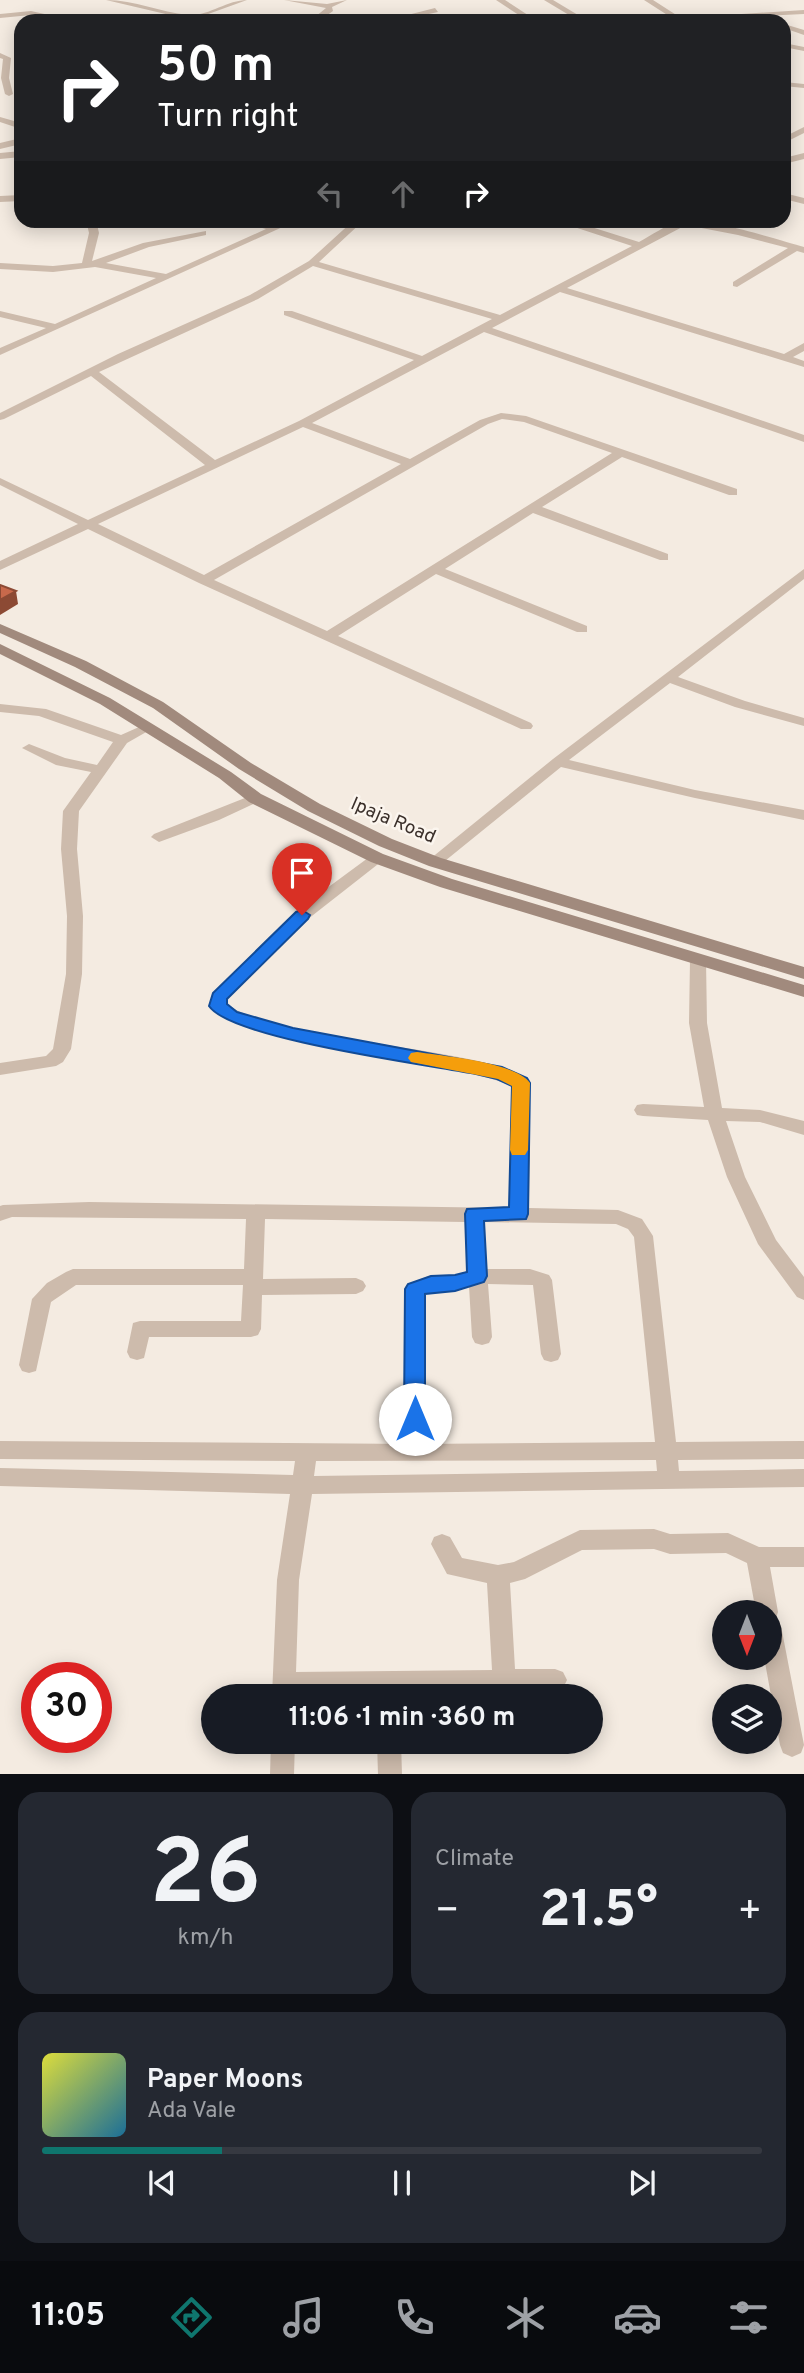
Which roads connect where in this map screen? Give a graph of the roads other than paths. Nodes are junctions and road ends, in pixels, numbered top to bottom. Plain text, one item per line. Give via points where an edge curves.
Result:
1 (110, 0) edge
2 (243, 0) edge
3 (288, 0) edge
4 (342, 0) edge
5 (500, 0) edge
6 (548, 0) edge
7 (648, 0) edge
8 (124, 1) edge
9 (302, 1) edge
10 (328, 6) junction
11 (435, 10) dead end
12 (804, 12) edge
13 (176, 14) edge
14 (203, 14) edge
15 (323, 14) edge
16 (418, 14) edge
17 (522, 14) edge
18 (572, 14) edge
19 (670, 14) edge
20 (772, 14) edge
21 (0, 55) edge
22 (4, 69) edge
23 (14, 93) edge
24 (9, 94) junction
25 (0, 99) edge
26 (92, 228) edge
27 (271, 228) edge
28 (351, 228) edge
29 (584, 228) edge
30 (673, 228) edge
31 (724, 228) edge
32 (275, 229) joint
33 (203, 233) dead end
34 (640, 245) junction
35 (799, 249) edge
36 (312, 262) junction
37 (90, 265) junction
38 (0, 266) edge
39 (166, 277) junction
40 (737, 284) dead end
41 (558, 288) junction
42 (288, 313) dead end
43 (0, 314) edge
44 (500, 318) junction
45 (57, 327) junction
46 (483, 328) junction
47 (804, 346) edge
48 (0, 352) edge
49 (785, 358) junction
50 (423, 360) junction
51 (804, 364) edge
52 (93, 372) junction
53 (0, 417) edge
54 (303, 423) junction
55 (804, 439) edge
56 (620, 453) junction
57 (410, 463) junction
58 (212, 464) junction
59 (1, 481) edge
60 (733, 492) dead end
61 (533, 508) junction
62 (88, 526) junction
63 (664, 557) dead end
64 (0, 566) edge
65 (435, 569) junction
66 (804, 573) edge
67 (204, 580) junction
68 (0, 628) edge
69 (582, 629) dead end
70 (329, 636) junction
71 (0, 648) edge
72 (668, 678) junction
73 (0, 709) edge
74 (804, 722) edge
75 (526, 726) dead end
76 (148, 727) junction
77 (122, 740) junction
78 (29, 748) dead end
79 (558, 762) junction
80 (102, 770) junction
81 (255, 798) junction
82 (804, 815) edge
83 (159, 836) dead end
84 (377, 858) junction
85 (435, 862) junction
86 (698, 960) junction
87 (804, 973) edge
88 (804, 991) edge
89 (0, 1069) edge
90 (643, 1110) dead end
91 (715, 1112) junction
92 (804, 1128) edge
93 (256, 1212) junction
94 (0, 1214) edge
95 (474, 1214) junction
96 (519, 1214) junction
97 (477, 1276) junction
98 (253, 1282) junction
99 (356, 1286) dead end
100 (804, 1292) edge
101 (482, 1337) dead end
102 (137, 1352) dead end
103 (551, 1354) dead end
104 (29, 1365) dead end
105 (415, 1419) dead end
106 (0, 1450) edge
107 (804, 1450) edge
108 (307, 1452) junction
109 (665, 1452) junction
110 (0, 1477) edge
111 (804, 1478) edge
112 (669, 1479) junction
113 (304, 1486) junction
114 (442, 1544) dead end
115 (757, 1557) junction
116 (804, 1557) edge
117 (498, 1576) junction
118 (765, 1600) edge
119 (778, 1670) edge
120 (504, 1680) junction
121 (555, 1680) dead end
122 (284, 1684) edge
123 (445, 1684) edge
124 (792, 1745) dead end
125 (283, 1754) edge
126 (389, 1754) edge
127 (282, 1774) edge
128 (390, 1774) edge

1 - 8 street
2 - 14 street
3 - 9 street
4 - 10 street
5 - 17 street
6 - 18 street
7 - 19 street
8 - 13 street
9 - 10 street
10 - 15 street
11 - 16 street
12 - 20 street
21 - 22 street via 7,58
22 - 24 street
23 - 24 street
24 - 25 street
26 - 37 street
27 - 32 street
28 - 36 street
29 - 34 street
30 - 34 street
31 - 35 street
32 - 39 street
33 - 37 street via 146,245
34 - 41 street
35 - 40 street
36 - 44 street
36 - 52 street via 254,297
37 - 38 street via 53,269
37 - 39 street
39 - 45 street
41 - 44 street
41 - 49 street
42 - 50 street
43 - 45 street
44 - 46 street
45 - 48 street
46 - 50 street
46 - 55 street
47 - 49 street
49 - 51 street
50 - 54 street
52 - 53 street
52 - 58 street
54 - 57 street
54 - 58 street
56 - 57 street via 526,419 497,416
56 - 60 street
56 - 61 street
57 - 67 street
58 - 62 street
59 - 62 street
61 - 63 street
61 - 65 street
62 - 64 street
62 - 67 street
65 - 69 street
65 - 70 street
66 - 72 street
67 - 70 street
68 - 85 main road, Ipaja Road via 159,706 305,803
70 - 75 street
71 - 76 main road, Ipaja Road
72 - 74 street
72 - 79 street
73 - 77 street via 41,712
76 - 77 street
76 - 81 main road, Ipaja Road
77 - 80 street
78 - 80 street via 61,762
79 - 82 street
79 - 85 street
80 - 89 street via 71,811 74,974 62,1049 50,1062
81 - 83 street
81 - 84 main road, Ipaja Road
84 - 86 main road, Ipaja Road
84 - 96 street via 302,915 219,997 218,1006 231,1016 293,1034 476,1068 521,1083
85 - 87 main road, Ipaja Road
86 - 88 main road, Ipaja Road
86 - 91 street via 699,1036
90 - 91 street
91 - 92 street via 760,1116
91 - 100 street via 736,1177 768,1244
93 - 94 street via 10,1210
93 - 95 street
93 - 98 street
95 - 96 street
95 - 97 street
96 - 109 street via 618,1217 635,1224 643,1236
97 - 101 street
97 - 103 street via 542,1280
97 - 105 street via 415,1289
98 - 99 street
98 - 102 street via 251,1329 139,1329
98 - 104 street via 73,1278 42,1299
106 - 108 street
107 - 109 street
108 - 109 street
108 - 113 street
109 - 112 street
110 - 113 street
111 - 112 street
112 - 113 street
113 - 122 street via 288,1580
114 - 117 street via 455,1567
115 - 116 street
115 - 117 street via 728,1544 580,1541 517,1572
115 - 118 street
117 - 120 street
119 - 124 street
120 - 121 street
120 - 123 street
125 - 127 street
126 - 128 street

